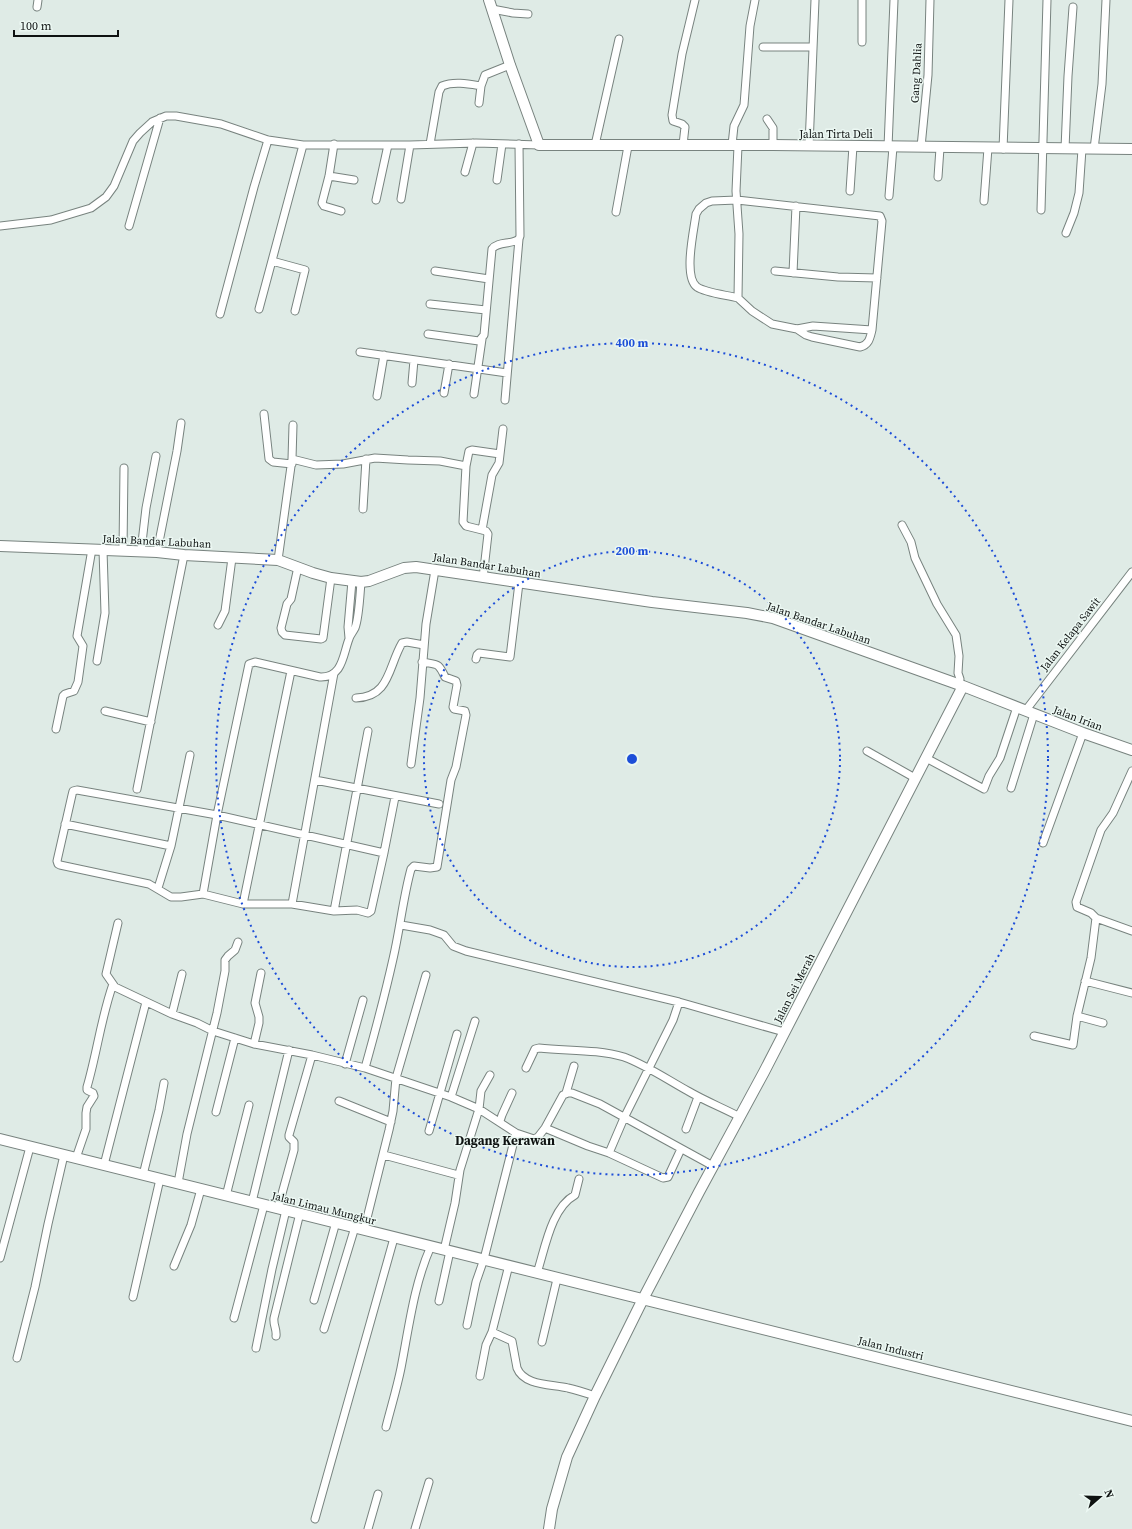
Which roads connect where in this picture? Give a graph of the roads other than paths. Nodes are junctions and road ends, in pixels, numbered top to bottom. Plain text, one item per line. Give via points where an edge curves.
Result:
1 (695, 0) edge
2 (755, 0) edge
3 (815, 0) edge
4 (862, 0) edge
5 (894, 0) edge
6 (930, 0) edge
7 (1009, 0) edge
8 (1047, 0) edge
9 (1106, 0) edge
10 (491, 4) edge
11 (1073, 7) dead end
12 (528, 14) dead end
13 (619, 39) dead end
14 (862, 42) dead end
15 (763, 47) dead end
16 (813, 47) junction
17 (510, 65) junction
18 (481, 86) junction
19 (480, 103) dead end
20 (160, 118) junction
21 (767, 119) dead end
22 (268, 140) junction
23 (474, 143) junction
24 (334, 144) junction
25 (430, 144) junction
26 (502, 144) junction
27 (519, 144) junction
28 (303, 145) junction
29 (388, 145) junction
30 (410, 145) junction
31 (539, 145) junction
32 (595, 145) junction
33 (683, 145) junction
34 (773, 145) junction
35 (628, 146) junction
36 (735, 146) junction
37 (809, 146) junction
38 (853, 146) junction
39 (890, 147) junction
40 (922, 147) junction
41 (940, 148) junction
42 (988, 148) junction
43 (1003, 149) junction
44 (1042, 149) junction
45 (1065, 149) junction
46 (1082, 149) junction
47 (1094, 149) junction
48 (1132, 150) edge
49 (465, 172) dead end
50 (329, 176) junction
51 (938, 177) dead end
52 (354, 180) dead end
53 (497, 180) dead end
54 (850, 191) dead end
55 (889, 196) dead end
56 (401, 198) dead end
57 (376, 200) dead end
58 (737, 200) junction
59 (984, 201) dead end
60 (796, 206) junction
61 (1041, 210) dead end
62 (341, 211) dead end
63 (616, 212) dead end
64 (0, 226) edge
65 (128, 226) dead end
66 (1066, 233) dead end
67 (519, 239) junction
68 (272, 261) junction
69 (435, 271) dead end
70 (775, 271) dead end
71 (793, 274) junction
72 (877, 278) junction
73 (489, 279) junction
74 (738, 298) junction
75 (430, 304) dead end
76 (259, 308) dead end
77 (486, 310) junction
78 (295, 311) dead end
79 (220, 314) dead end
80 (797, 329) junction
81 (872, 330) junction
82 (428, 334) dead end
83 (482, 339) junction
84 (360, 352) dead end
85 (384, 355) junction
86 (414, 360) junction
87 (449, 364) junction
88 (478, 368) junction
89 (507, 372) junction
90 (412, 383) dead end
91 (444, 392) dead end
92 (474, 394) dead end
93 (377, 396) dead end
94 (505, 400) dead end
95 (264, 414) dead end
96 (180, 423) dead end
97 (293, 425) dead end
98 (503, 429) dead end
99 (500, 454) junction
100 (156, 456) dead end
101 (366, 459) junction
102 (292, 462) junction
103 (466, 466) junction
104 (124, 468) dead end
105 (363, 509) dead end
106 (902, 525) dead end
107 (482, 530) junction
108 (0, 546) edge
109 (92, 549) junction
110 (104, 550) junction
111 (123, 550) junction
112 (141, 551) junction
113 (157, 552) junction
114 (184, 555) junction
115 (232, 558) junction
116 (278, 560) junction
117 (298, 567) junction
118 (435, 570) junction
119 (1132, 572) edge
120 (331, 578) junction
121 (483, 578) junction
122 (357, 581) junction
123 (519, 583) junction
124 (218, 625) dead end
125 (424, 645) junction
126 (476, 659) dead end
127 (97, 661) dead end
128 (422, 662) junction
129 (291, 671) junction
130 (334, 673) junction
131 (961, 686) junction
132 (356, 698) dead end
133 (1026, 710) junction
134 (105, 711) dead end
135 (151, 722) junction
136 (56, 729) dead end
137 (368, 731) dead end
138 (1083, 733) junction
139 (1132, 750) edge
140 (867, 751) dead end
141 (190, 755) dead end
142 (926, 758) junction
143 (411, 764) dead end
144 (1132, 771) edge
145 (916, 778) junction
146 (315, 780) junction
147 (356, 788) junction
148 (1011, 788) dead end
149 (137, 789) dead end
150 (395, 797) junction
151 (439, 804) dead end
152 (179, 808) junction
153 (217, 815) junction
154 (65, 824) junction
155 (260, 824) junction
156 (304, 836) junction
157 (1043, 843) dead end
158 (346, 845) junction
159 (171, 846) junction
160 (384, 853) junction
161 (158, 888) junction
162 (203, 894) junction
163 (243, 904) junction
164 (292, 904) junction
165 (334, 910) junction
166 (1096, 918) junction
167 (118, 924) dead end
168 (400, 925) junction
169 (1132, 931) edge
170 (238, 942) dead end
171 (261, 973) dead end
172 (182, 974) dead end
173 (426, 975) dead end
174 (1085, 981) junction
175 (112, 984) junction
176 (1132, 993) edge
177 (362, 1000) dead end
178 (146, 1002) junction
179 (679, 1002) junction
180 (172, 1014) junction
181 (1077, 1016) junction
182 (475, 1021) dead end
183 (1103, 1023) dead end
184 (213, 1031) junction
185 (784, 1032) junction
186 (457, 1034) dead end
187 (1034, 1036) dead end
188 (236, 1038) junction
189 (254, 1044) junction
190 (289, 1050) junction
191 (312, 1055) junction
192 (345, 1064) junction
193 (574, 1066) dead end
194 (365, 1068) junction
195 (526, 1068) dead end
196 (650, 1069) junction
197 (490, 1076) dead end
198 (396, 1078) junction
199 (164, 1083) dead end
200 (566, 1093) junction
201 (440, 1094) junction
202 (512, 1094) dead end
203 (451, 1097) junction
204 (698, 1097) junction
205 (338, 1101) dead end
206 (249, 1105) dead end
207 (480, 1109) junction
208 (216, 1112) dead end
209 (740, 1117) junction
210 (624, 1118) junction
211 (391, 1122) junction
212 (500, 1122) junction
213 (545, 1128) junction
214 (686, 1129) dead end
215 (429, 1131) dead end
216 (516, 1133) junction
217 (0, 1139) edge
218 (30, 1147) junction
219 (681, 1149) junction
220 (610, 1153) junction
221 (384, 1155) junction
222 (64, 1156) junction
223 (76, 1158) junction
224 (104, 1165) junction
225 (713, 1166) junction
226 (143, 1175) junction
227 (458, 1176) junction
228 (160, 1179) junction
229 (579, 1179) dead end
230 (178, 1183) junction
231 (201, 1189) junction
232 (226, 1196) junction
233 (252, 1202) junction
234 (264, 1205) junction
235 (282, 1209) junction
236 (300, 1214) junction
237 (336, 1222) junction
238 (359, 1229) junction
239 (394, 1238) junction
240 (430, 1246) junction
241 (447, 1250) junction
242 (0, 1258) edge
243 (484, 1259) junction
244 (174, 1266) dead end
245 (509, 1266) junction
246 (537, 1273) junction
247 (557, 1279) junction
248 (133, 1297) dead end
249 (643, 1299) junction
250 (314, 1300) dead end
251 (439, 1301) dead end
252 (234, 1318) dead end
253 (468, 1325) dead end
254 (324, 1329) dead end
255 (492, 1332) junction
256 (276, 1336) dead end
257 (542, 1342) dead end
258 (256, 1348) dead end
259 (17, 1358) dead end
260 (480, 1376) dead end
261 (595, 1396) junction
262 (1132, 1421) edge
263 (386, 1427) dead end
264 (429, 1482) dead end
265 (378, 1494) dead end
266 (315, 1519) dead end
267 (368, 1529) edge
268 (415, 1529) edge
269 (549, 1529) edge

1 - 33 street via 682,54 672,115 674,121 685,127
2 - 36 street via 750,26 744,105 734,126
3 - 16 street
4 - 14 street
5 - 39 street
6 - 40 street, Gang Dahlia via 928,75
7 - 43 street
8 - 44 street
9 - 47 street via 1102,84
10 - 12 street via 513,13
10 - 17 street
11 - 45 street
13 - 32 street
15 - 16 street
16 - 37 street
17 - 18 street via 485,75
17 - 31 street
18 - 19 street
18 - 25 street via 462,83 442,86
20 - 22 street via 176,116 221,124
20 - 64 street via 146,126 133,141 114,186 106,197 92,208 51,220
20 - 65 street
21 - 34 street via 773,128
22 - 28 street
22 - 79 street
23 - 25 street
23 - 26 street
23 - 49 street
24 - 28 street
24 - 29 street
24 - 50 street
25 - 30 street
26 - 27 street
26 - 53 street
27 - 31 street
27 - 67 street
28 - 68 street
29 - 30 street
29 - 57 street
30 - 56 street
31 - 32 street, Jalan Tirta Deli
32 - 35 street, Jalan Tirta Deli
33 - 35 street, Jalan Tirta Deli
33 - 36 street, Jalan Tirta Deli
34 - 36 street, Jalan Tirta Deli
34 - 37 street, Jalan Tirta Deli
35 - 63 street
36 - 58 street
37 - 38 street, Jalan Tirta Deli
38 - 39 street, Jalan Tirta Deli
38 - 54 street
39 - 40 street, Jalan Tirta Deli
39 - 55 street
40 - 41 street, Jalan Tirta Deli
41 - 42 street, Jalan Tirta Deli
41 - 51 street
42 - 43 street, Jalan Tirta Deli
42 - 59 street
43 - 44 street, Jalan Tirta Deli
44 - 45 street, Jalan Tirta Deli
44 - 61 street
45 - 46 street, Jalan Tirta Deli
46 - 47 street, Jalan Tirta Deli
46 - 66 street via 1079,193
47 - 48 street, Jalan Tirta Deli
50 - 52 street
50 - 62 street via 322,203
58 - 60 street
58 - 74 street via 740,234
58 - 74 street via 712,201 699,208 696,214 690,272 696,286 706,291
60 - 71 street
60 - 72 street via 880,216 882,221
67 - 73 street via 514,243 494,246
67 - 89 street
68 - 76 street
68 - 78 street via 305,270
69 - 73 street
70 - 71 street
71 - 72 street
72 - 81 street
73 - 77 street
74 - 80 street via 772,324
75 - 77 street
77 - 83 street
80 - 81 street via 813,326
80 - 81 street via 812,337 860,347 867,344
82 - 83 street via 479,341
83 - 88 street
84 - 85 street
85 - 86 street
85 - 93 street
86 - 87 street
86 - 90 street
87 - 88 street
87 - 91 street
88 - 89 street
88 - 92 street
89 - 94 street
95 - 102 street via 269,459 273,462
96 - 113 street via 176,458
97 - 102 street
98 - 99 street
99 - 103 street via 472,450
99 - 107 street via 499,463 492,475
100 - 112 street
101 - 102 street via 343,464 316,465
101 - 103 street via 440,461
101 - 105 street
102 - 116 street
103 - 107 street via 463,522 466,526
104 - 111 street
106 - 131 street via 937,604 956,635
107 - 121 street via 486,531 488,537
108 - 109 street, Jalan Bandar Labuhan
109 - 110 street, Jalan Bandar Labuhan
109 - 136 street via 77,636 83,646 78,682 74,691 63,696
110 - 111 street, Jalan Bandar Labuhan
110 - 127 street via 105,613
111 - 112 street, Jalan Bandar Labuhan
112 - 113 street, Jalan Bandar Labuhan
113 - 114 street, Jalan Bandar Labuhan
114 - 115 street, Jalan Bandar Labuhan
114 - 135 street
115 - 116 street, Jalan Bandar Labuhan
115 - 124 street via 225,611
116 - 117 street, Jalan Bandar Labuhan
117 - 120 street, Jalan Bandar Labuhan
117 - 120 street via 281,628 285,634 323,638
118 - 121 street, Jalan Bandar Labuhan
118 - 122 street, Jalan Bandar Labuhan via 409,566 370,581
118 - 125 street
119 - 133 street, Jalan Kelapa Sawit
120 - 122 street, Jalan Bandar Labuhan
121 - 123 street, Jalan Bandar Labuhan
122 - 130 street via 344,660
123 - 126 street via 510,657 479,653
123 - 131 street, Jalan Bandar Labuhan via 773,618
125 - 128 street
125 - 132 street via 402,643 381,689 368,697
128 - 143 street
128 - 168 street via 438,665 445,677 457,682 453,707 465,711 466,715 437,867 412,868
129 - 130 street via 320,677
129 - 153 street via 255,662 249,664
129 - 155 street
130 - 146 street
131 - 133 street, Jalan Bandar Labuhan
131 - 142 street, Jalan Sei Merah
133 - 138 street, Jalan Irian
133 - 142 street via 984,789
133 - 148 street
134 - 135 street
135 - 149 street
137 - 147 street
138 - 139 street, Jalan Irian
138 - 157 street
140 - 145 street
141 - 152 street
142 - 145 street, Jalan Sei Merah
144 - 166 street via 1113,813 1101,830 1076,902 1076,907
145 - 185 street, Jalan Sei Merah
146 - 147 street
146 - 156 street
147 - 150 street
147 - 158 street
150 - 151 street
150 - 160 street
152 - 153 street
152 - 154 street via 77,790 72,792
152 - 159 street
153 - 155 street
153 - 162 street
154 - 159 street
154 - 161 street via 58,864
155 - 156 street
155 - 163 street
156 - 158 street
156 - 164 street
158 - 160 street
158 - 165 street
159 - 161 street
160 - 165 street via 371,911 368,913 357,910
161 - 162 street via 171,897
162 - 163 street
163 - 164 street
164 - 165 street
166 - 169 street
166 - 174 street
167 - 175 street via 106,974
168 - 179 street via 444,935 453,946 466,951
168 - 194 street
170 - 184 street via 235,950 225,960
171 - 189 street via 254,1003 260,1017
172 - 180 street
173 - 198 street
174 - 176 street
174 - 181 street
175 - 178 street
175 - 223 street via 86,1087 94,1096 87,1107 86,1129
177 - 192 street
178 - 180 street
178 - 224 street
179 - 185 street
179 - 196 street
180 - 184 street
181 - 183 street
181 - 187 street via 1073,1045
182 - 203 street
184 - 188 street
184 - 230 street via 187,1134
185 - 209 street, Jalan Sei Merah
186 - 201 street
188 - 189 street
188 - 208 street
189 - 190 street
190 - 191 street
190 - 233 street
191 - 192 street
191 - 235 street via 289,1134 294,1142 294,1150
192 - 194 street
193 - 200 street
194 - 198 street
195 - 196 street via 535,1049 539,1048 615,1055
196 - 204 street
196 - 210 street
197 - 207 street via 482,1091
198 - 201 street
198 - 211 street
199 - 226 street
200 - 210 street via 600,1104
200 - 213 street
201 - 203 street
201 - 215 street
202 - 212 street
203 - 207 street
204 - 209 street
204 - 214 street
205 - 211 street
206 - 232 street
207 - 212 street
207 - 227 street
209 - 225 street, Jalan Sei Merah
210 - 219 street
210 - 220 street
211 - 221 street
212 - 216 street
213 - 216 street via 534,1139
213 - 220 street
216 - 243 street
217 - 218 street, Jalan Limau Mungkur
218 - 222 street, Jalan Limau Mungkur
218 - 242 street
219 - 220 street via 666,1178
219 - 225 street
221 - 227 street
221 - 238 street
222 - 223 street, Jalan Limau Mungkur
222 - 259 street
223 - 224 street, Jalan Limau Mungkur
224 - 226 street, Jalan Limau Mungkur
225 - 249 street, Jalan Sei Merah
226 - 228 street, Jalan Limau Mungkur
227 - 241 street
228 - 230 street, Jalan Limau Mungkur
228 - 248 street
229 - 246 street via 575,1195 568,1198 555,1218
230 - 231 street, Jalan Limau Mungkur
231 - 232 street, Jalan Limau Mungkur
231 - 244 street via 192,1226
232 - 233 street, Jalan Limau Mungkur
233 - 234 street, Jalan Limau Mungkur
234 - 235 street, Jalan Limau Mungkur
234 - 252 street
235 - 236 street, Jalan Limau Mungkur
235 - 258 street
236 - 237 street, Jalan Limau Mungkur
236 - 256 street via 274,1318
237 - 238 street, Jalan Limau Mungkur
237 - 250 street
238 - 239 street, Jalan Limau Mungkur
238 - 254 street
239 - 240 street, Jalan Limau Mungkur
239 - 266 street
240 - 241 street, Jalan Limau Mungkur
240 - 263 street via 425,1258
241 - 243 street, Jalan Limau Mungkur
241 - 251 street
243 - 245 street, Jalan Limau Mungkur
243 - 253 street via 476,1282
245 - 246 street, Jalan Limau Mungkur
245 - 255 street
246 - 247 street, Jalan Limau Mungkur
247 - 249 street, Jalan Limau Mungkur
247 - 257 street
249 - 261 street, Jalan Sei Merah
249 - 262 street, Jalan Industri
255 - 260 street via 486,1345
255 - 261 street via 512,1341 518,1372 523,1377 538,1384 551,1384
261 - 269 street, Jalan Sei Merah via 567,1457
264 - 268 street
265 - 267 street

